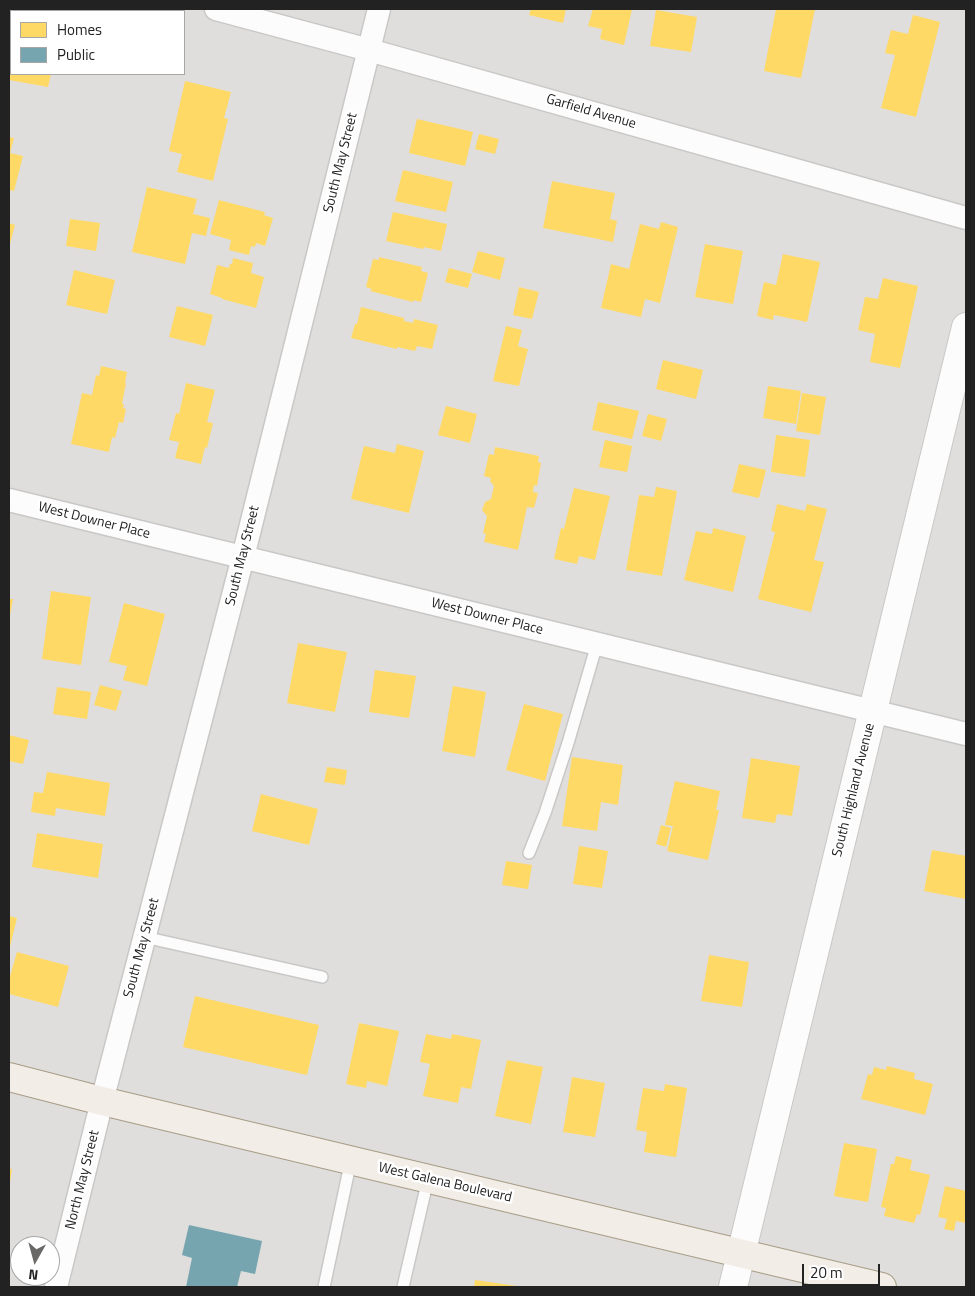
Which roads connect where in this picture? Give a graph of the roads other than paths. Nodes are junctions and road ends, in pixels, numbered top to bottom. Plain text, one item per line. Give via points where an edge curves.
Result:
1 (216, 9) edge
2 (379, 9) edge
3 (369, 50) junction
4 (966, 218) edge
5 (966, 327) edge
6 (9, 500) edge
7 (243, 557) junction
8 (597, 644) junction
9 (873, 711) junction
10 (966, 734) edge
11 (528, 853) dead end
12 (144, 937) junction
13 (322, 977) dead end
14 (9, 1077) edge
15 (102, 1101) junction
16 (351, 1160) junction
17 (428, 1178) junction
18 (742, 1253) junction
19 (56, 1287) edge
20 (324, 1287) edge
21 (403, 1287) edge
22 (733, 1287) edge
23 (882, 1287) edge

1 - 3 street, Garfield Avenue
2 - 3 street, South May Street
3 - 4 street, Garfield Avenue
3 - 7 street, South May Street
5 - 9 street, South Highland Avenue
6 - 7 street, West Downer Place
7 - 8 street, West Downer Place
7 - 12 street, South May Street
8 - 9 street, West Downer Place
8 - 11 lane via 568,743
9 - 10 street, West Downer Place
9 - 18 street, South Highland Avenue
12 - 13 lane
12 - 15 street, South May Street
14 - 15 main road, West Galena Boulevard
15 - 16 main road, West Galena Boulevard
15 - 19 street, North May Street
16 - 17 main road, West Galena Boulevard
16 - 20 lane
17 - 18 main road, West Galena Boulevard
17 - 21 lane
18 - 22 street, South Highland Avenue
18 - 23 main road, West Galena Boulevard

